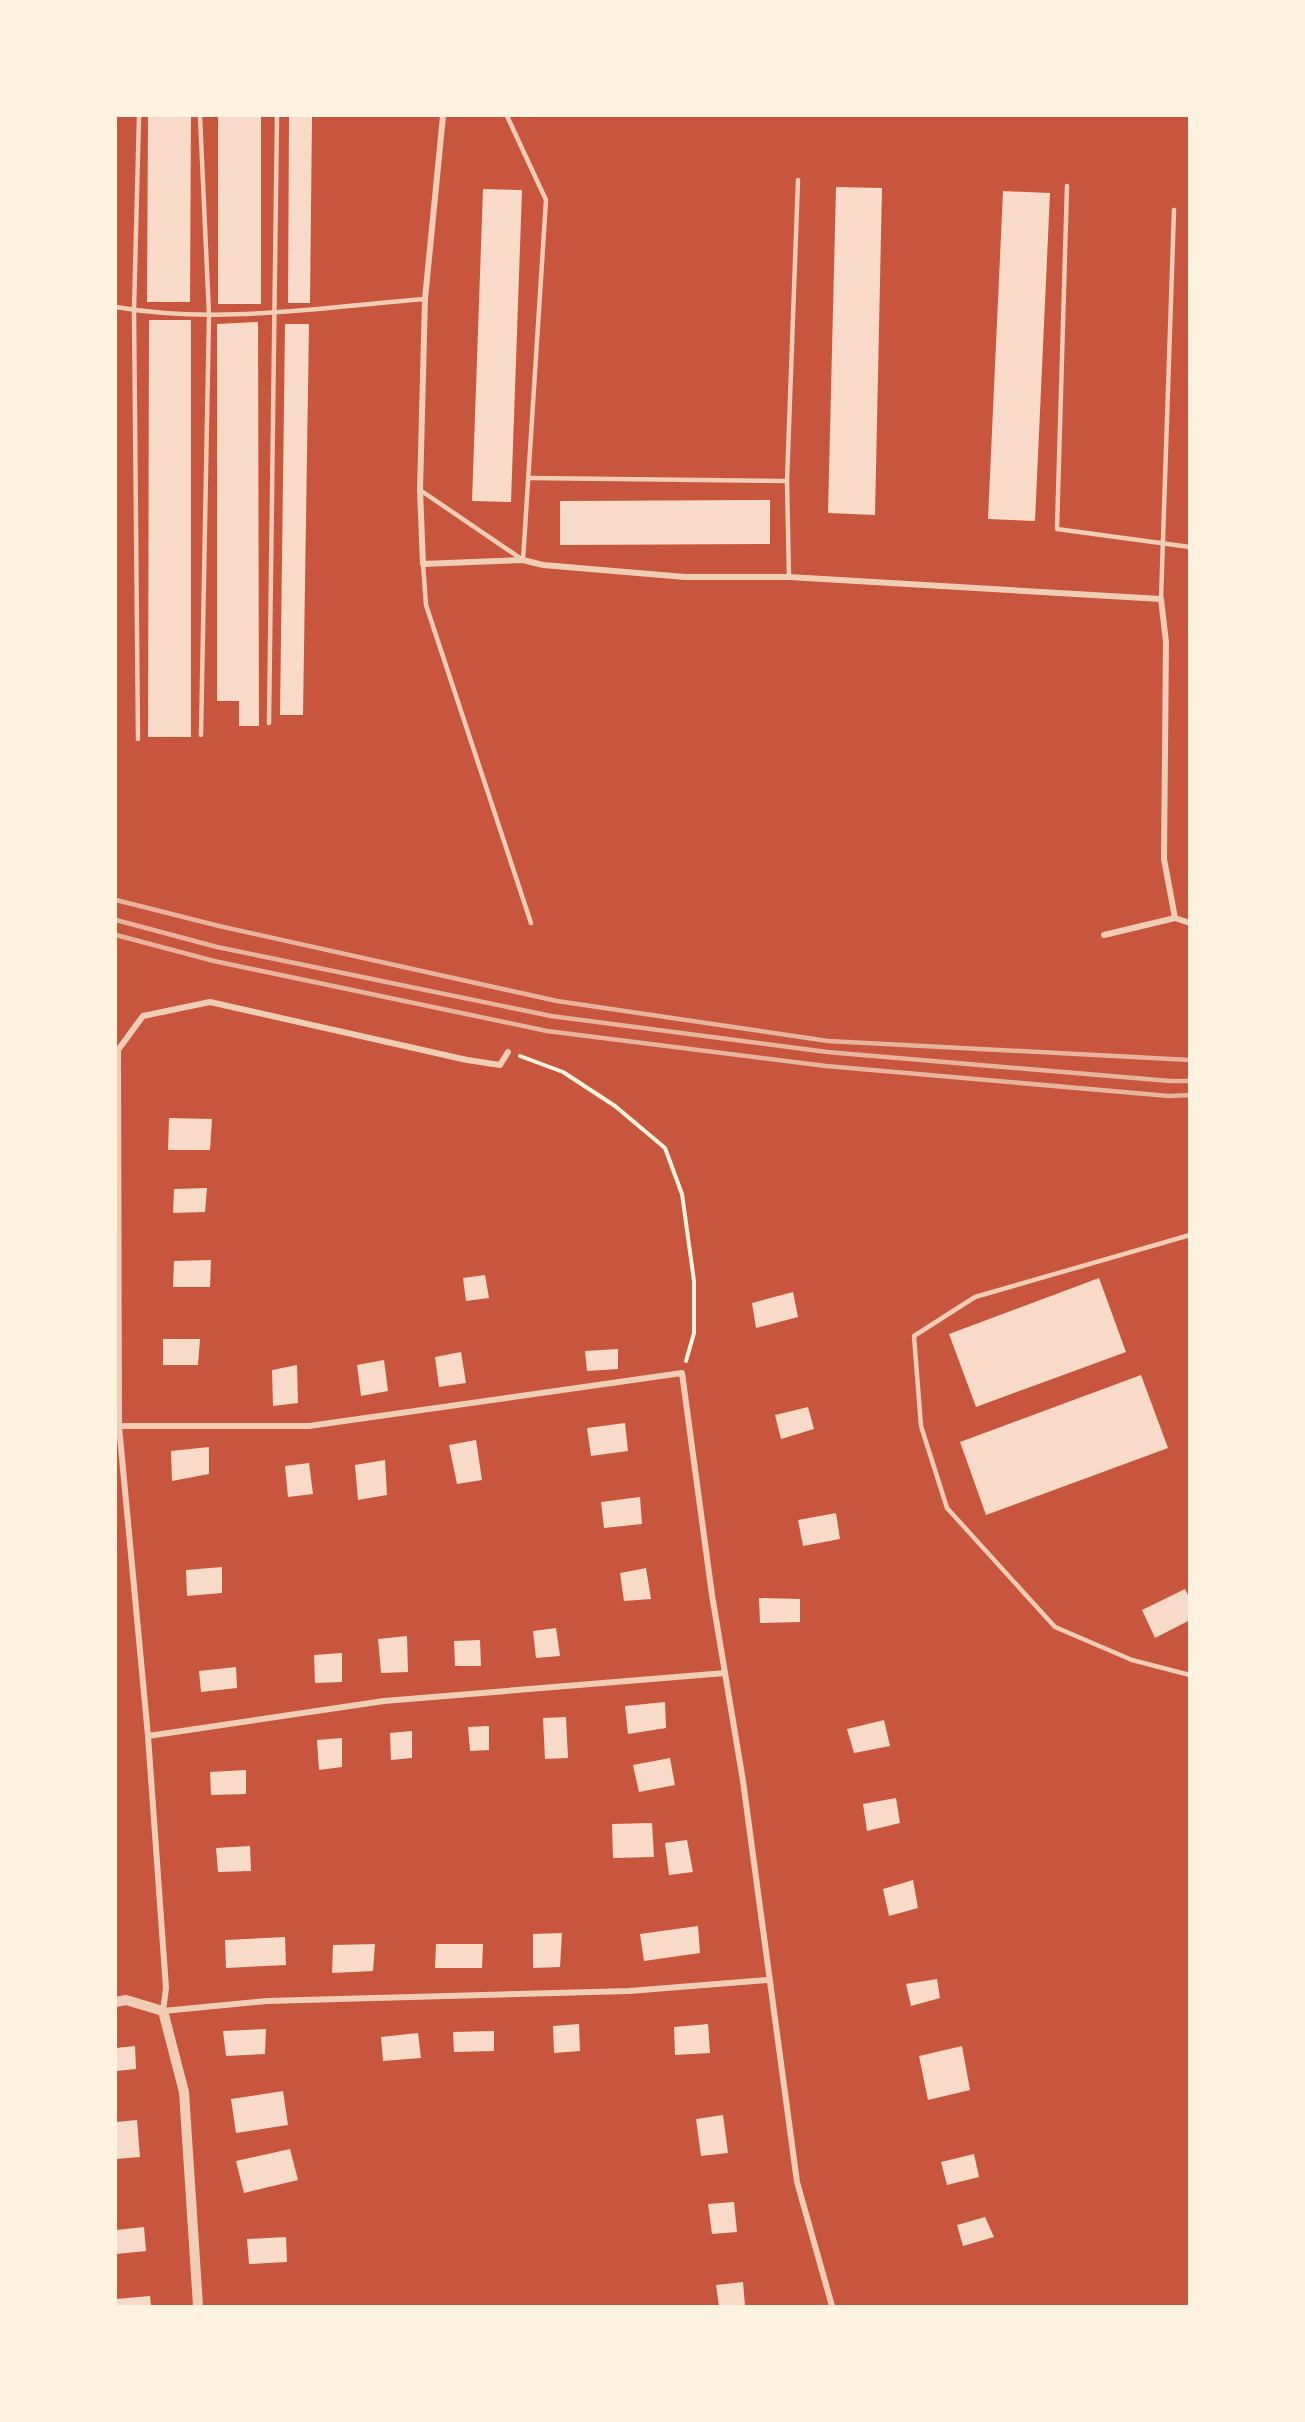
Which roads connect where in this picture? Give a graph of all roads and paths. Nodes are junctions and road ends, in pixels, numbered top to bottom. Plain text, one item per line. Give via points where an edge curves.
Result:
1 (139, 116) edge
2 (200, 116) edge
3 (277, 116) edge
4 (443, 116) edge
5 (507, 116) edge
6 (798, 180) dead end
7 (1067, 186) dead end
8 (1174, 210) dead end
9 (425, 299) junction
10 (116, 307) edge
11 (134, 310) junction
12 (276, 314) junction
13 (209, 315) junction
14 (529, 478) junction
15 (788, 481) junction
16 (420, 490) junction
17 (1162, 543) junction
18 (1190, 547) edge
19 (523, 560) junction
20 (423, 564) junction
21 (789, 577) junction
22 (1161, 599) junction
23 (269, 723) dead end
24 (201, 735) dead end
25 (138, 739) dead end
26 (1175, 918) junction
27 (531, 923) dead end
28 (1190, 923) edge
29 (1104, 935) dead end
30 (508, 1052) joint
31 (1190, 1234) edge
32 (682, 1373) junction
33 (119, 1426) junction
34 (725, 1673) junction
35 (1190, 1675) edge
36 (148, 1736) junction
37 (768, 1980) junction
38 (116, 2002) edge
39 (163, 2011) junction
40 (198, 2307) edge
41 (832, 2307) edge

1 - 11 lane
2 - 13 lane
3 - 12 lane
4 - 9 street
5 - 14 lane via 546,200
6 - 15 lane
7 - 17 lane via 1057,529
8 - 17 lane
9 - 12 lane
9 - 16 street
10 - 11 lane
11 - 13 lane
11 - 25 lane
12 - 13 lane
12 - 23 lane
13 - 24 lane
14 - 15 lane
14 - 19 lane
15 - 21 lane
16 - 19 lane
16 - 20 street
17 - 18 lane
17 - 22 lane
19 - 20 street
19 - 21 street via 563,567 685,576
20 - 27 lane via 429,616
21 - 22 street
22 - 26 street via 1166,642 1164,859
26 - 28 street
26 - 29 street
30 - 32 path via 564,1072 615,1106 665,1148 682,1194 694,1281 694,1333
30 - 33 street via 500,1065 467,1060 210,1002 143,1016 118,1050
31 - 35 lane via 975,1297 914,1336 921,1426 947,1508 1055,1627 1132,1660
32 - 33 street via 309,1426
32 - 34 street
33 - 36 street
34 - 36 street via 384,1701
34 - 37 street
36 - 39 street via 166,1988
37 - 39 street via 629,1991 267,2001
37 - 41 street via 797,2182
38 - 39 street via 126,2000
39 - 40 street via 184,2092

